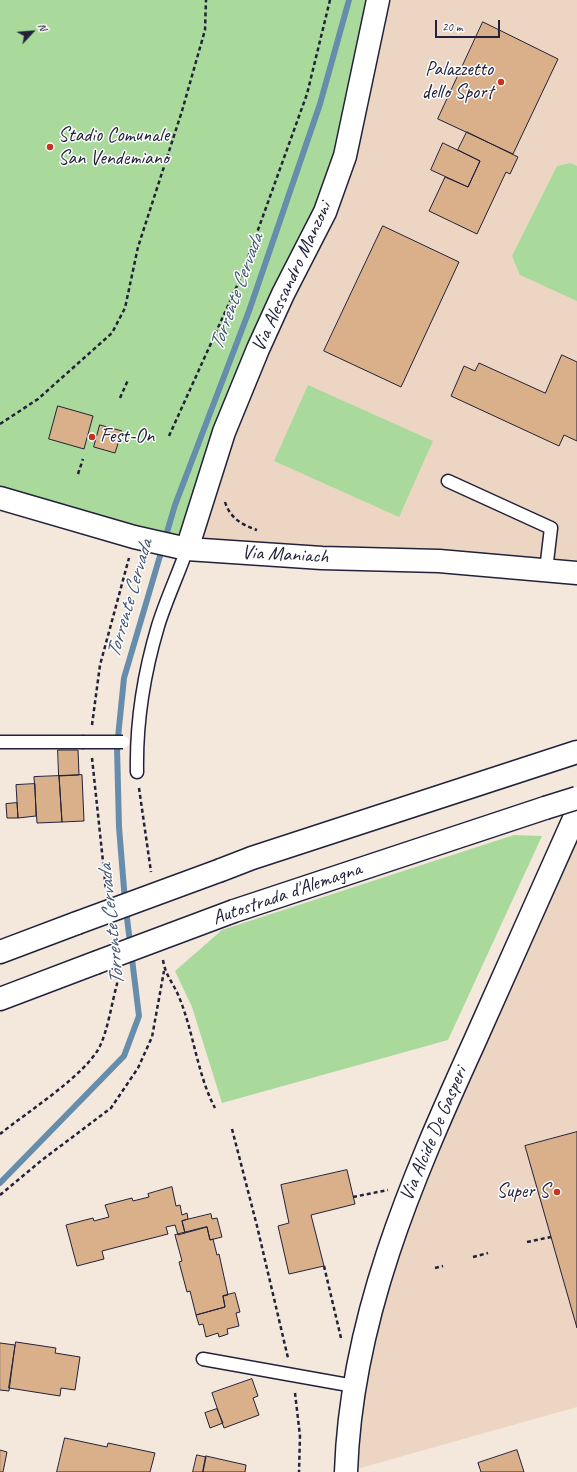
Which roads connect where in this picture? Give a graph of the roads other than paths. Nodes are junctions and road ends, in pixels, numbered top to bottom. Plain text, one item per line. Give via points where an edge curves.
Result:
1 (378, 0) edge
2 (448, 481) dead end
3 (0, 498) edge
4 (181, 547) junction
5 (546, 570) junction
6 (577, 573) edge
7 (136, 741) junction
8 (0, 742) edge
9 (571, 754) edge
10 (137, 772) dead end
11 (577, 798) edge
12 (577, 812) edge
13 (0, 952) edge
14 (0, 999) edge
15 (202, 1359) dead end
16 (354, 1386) junction
17 (346, 1472) edge

1 - 4 main road, Via Alessandro Manzoni via 345,156 325,212 267,329 224,432
2 - 5 lane via 551,528
3 - 4 main road, Via Maniach via 139,538
4 - 5 main road, Via Maniach via 322,558 439,561
4 - 7 lane via 146,676
5 - 6 main road, Via Maniach
7 - 8 lane, bridge
7 - 10 lane
9 - 13 main road, bridge via 252,858
11 - 14 main road, Autostrada d'Alemagna, bridge via 234,911
12 - 16 main road, Via Alcide De Gasperi via 403,1206 376,1287
15 - 16 lane
16 - 17 main road, Via Alcide De Gasperi via 347,1434

